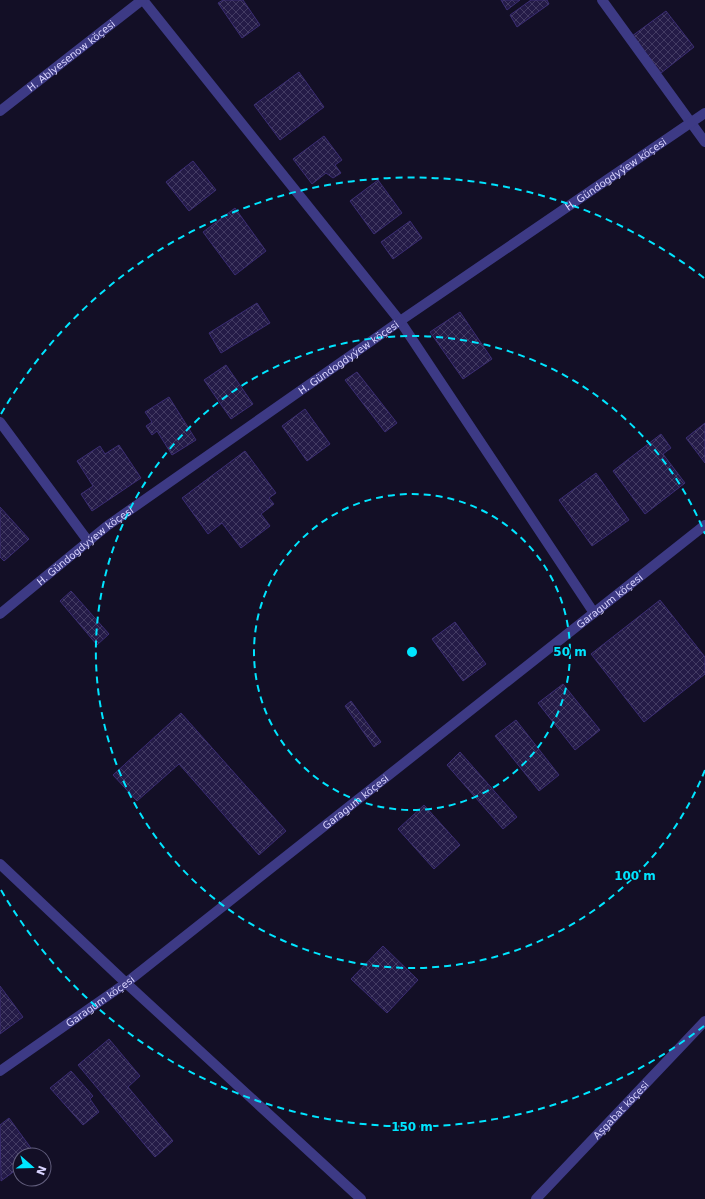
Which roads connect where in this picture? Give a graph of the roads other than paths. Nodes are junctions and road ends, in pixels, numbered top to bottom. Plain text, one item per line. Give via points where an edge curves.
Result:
1 (142, 0) edge
2 (602, 0) edge
3 (0, 111) edge
4 (705, 113) edge
5 (691, 124) junction
6 (705, 142) edge
7 (400, 321) junction
8 (0, 422) edge
9 (705, 525) edge
10 (88, 541) junction
11 (594, 613) junction
12 (0, 614) edge
13 (0, 864) edge
14 (126, 983) junction
15 (705, 1021) edge
16 (0, 1071) edge
17 (361, 1199) edge
18 (536, 1199) edge

1 - 3 street, H. Ablyesenow köçesi
1 - 7 street
2 - 5 street
4 - 5 street, H. Gündogdyýew köçesi
5 - 6 street
5 - 7 street, H. Gündogdyýew köçesi
7 - 10 street, H. Gündogdyýew köçesi
7 - 11 street
8 - 10 street
9 - 11 street, Garagum köçesi
10 - 12 street, H. Gündogdyýew köçesi
11 - 14 street, Garagum köçesi
13 - 14 street
14 - 16 street, Garagum köçesi
14 - 17 street
15 - 18 street, Aşgabat köçesi

